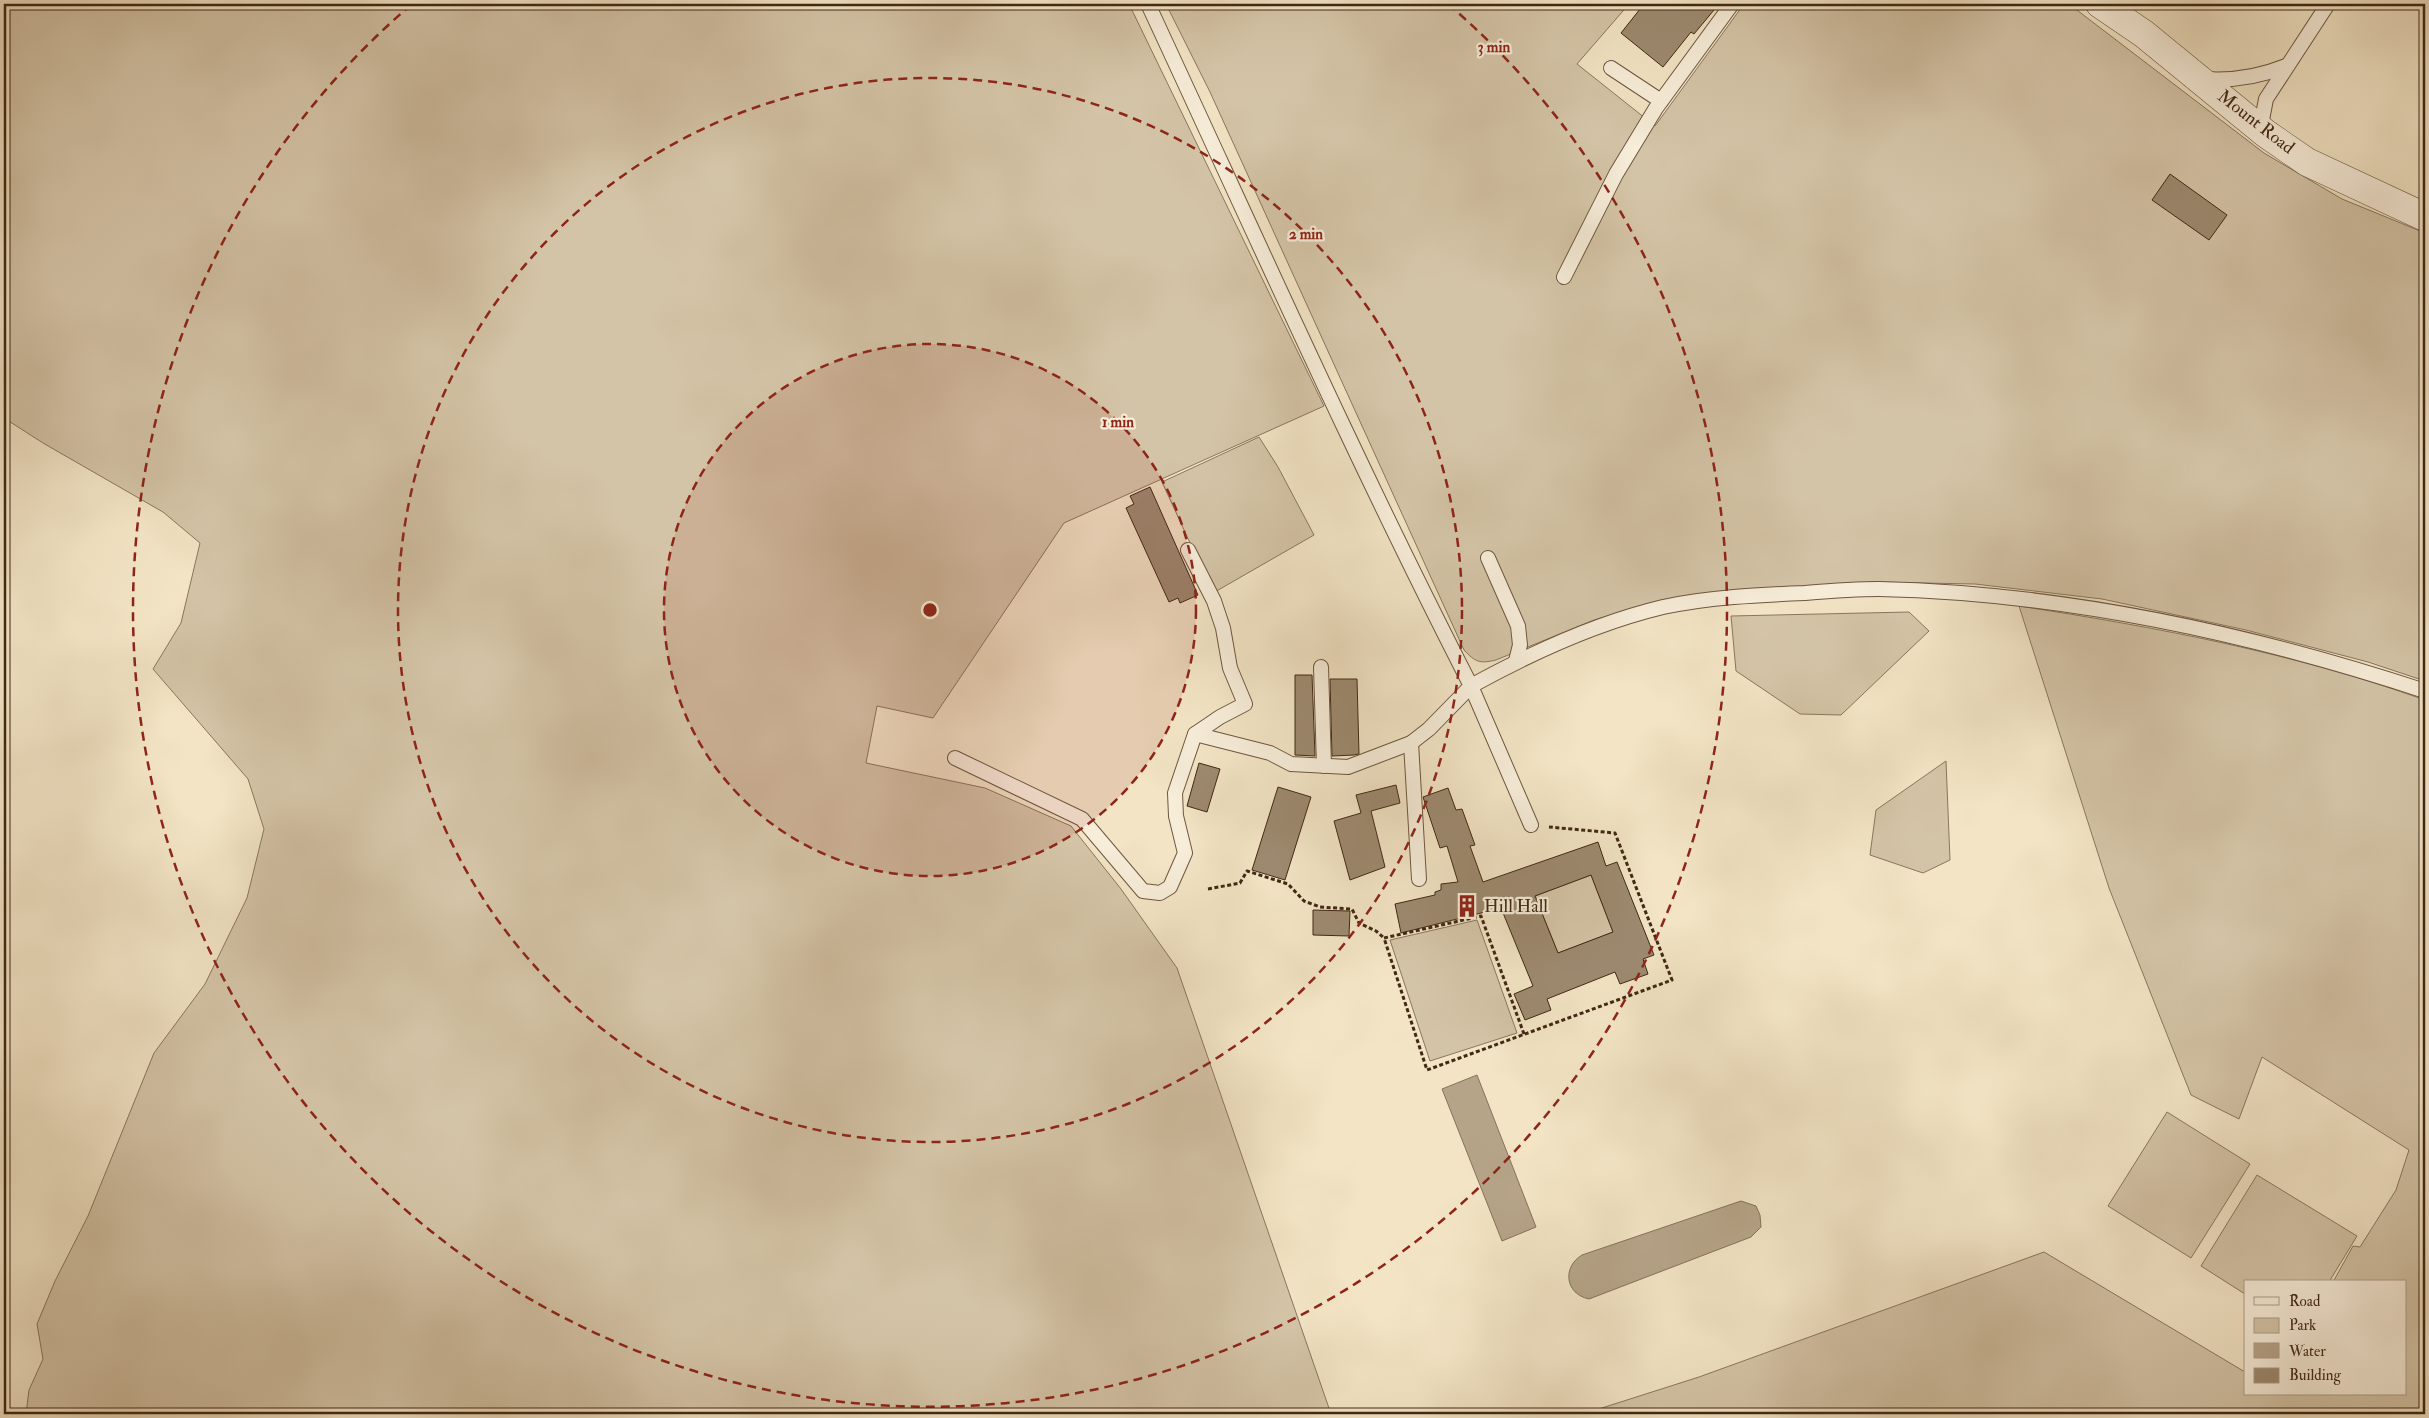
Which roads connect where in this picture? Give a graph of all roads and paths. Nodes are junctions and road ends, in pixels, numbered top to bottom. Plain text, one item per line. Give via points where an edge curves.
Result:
1 (1148, 4) edge
2 (1732, 4) edge
3 (2100, 4) edge
4 (2328, 4) edge
5 (2287, 66) junction
6 (1611, 68) dead end
7 (2202, 79) junction
8 (1661, 101) junction
9 (2265, 132) junction
10 (2425, 217) edge
11 (1564, 277) dead end
12 (1188, 550) dead end
13 (1488, 558) dead end
14 (1516, 661) junction
15 (1321, 667) dead end
16 (1471, 686) junction
17 (2425, 691) edge
18 (1195, 734) junction
19 (1411, 742) junction
20 (955, 758) dead end
21 (1324, 766) junction
22 (1531, 825) joint
23 (1419, 879) dead end
24 (1208, 888) dead end
25 (1384, 938) junction
26 (1524, 1034) junction

1 - 16 lane via 1312,362
2 - 8 lane
3 - 7 street, Mount Road
4 - 5 lane
5 - 7 lane via 2264,75 2236,80
5 - 9 lane via 2266,99 2262,120
6 - 8 lane
7 - 9 street, Mount Road
8 - 11 lane via 1616,174
9 - 10 street, Mount Road via 2307,162
12 - 18 lane via 1214,601 1230,668 1245,704
13 - 14 lane via 1518,626 1520,645
14 - 16 lane
14 - 17 lane via 1597,627 1662,608 1727,596 1877,589 1975,594 2102,608 2245,639 2366,671
15 - 21 lane
16 - 19 lane via 1429,729
16 - 22 lane
18 - 20 lane via 1175,793 1176,816 1185,853 1170,887 1160,893 1143,891 1082,819
18 - 21 lane via 1270,753 1291,764
19 - 21 lane via 1348,767
19 - 23 lane
22 - 26 path via 1615,834 1672,980
24 - 25 path via 1240,882 1247,871 1288,884 1304,901 1352,909 1360,923
25 - 26 path via 1481,916
25 - 26 path via 1426,1070

